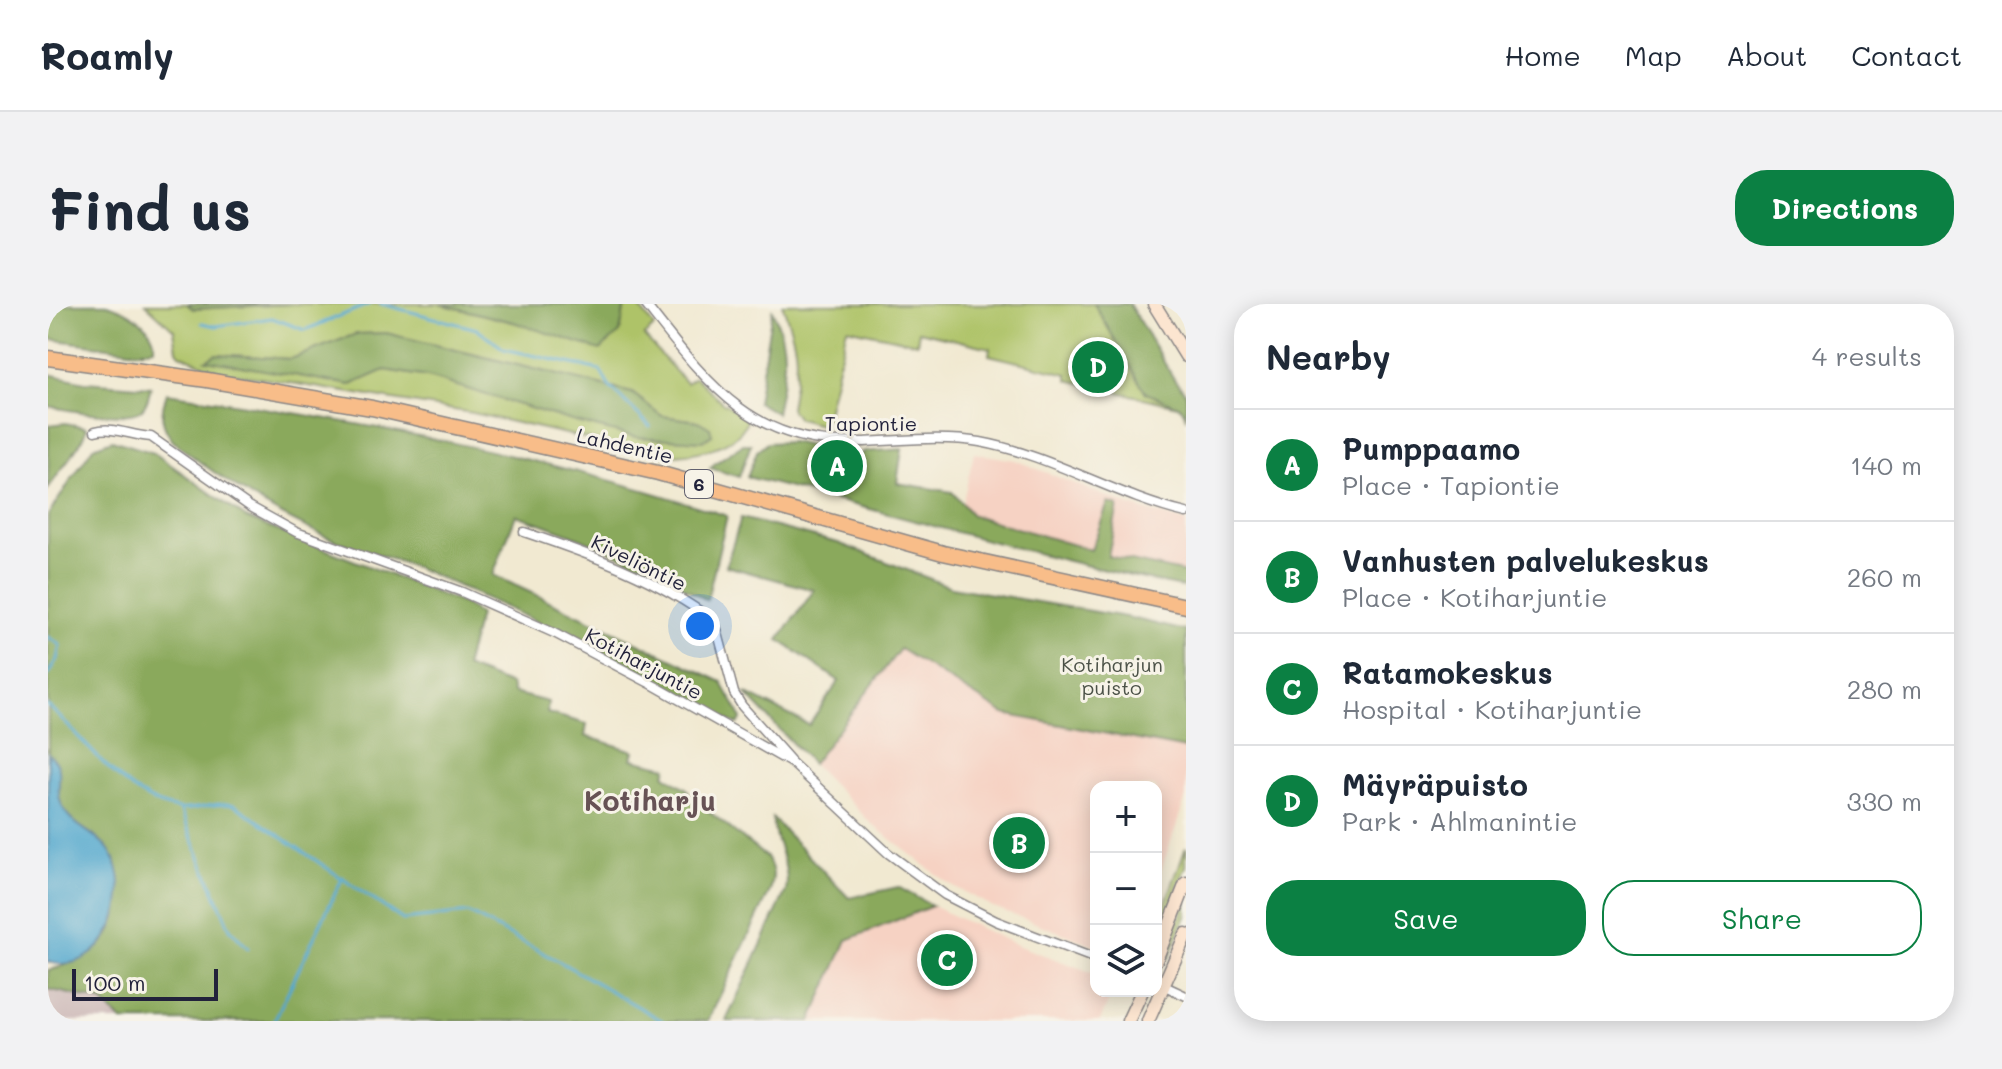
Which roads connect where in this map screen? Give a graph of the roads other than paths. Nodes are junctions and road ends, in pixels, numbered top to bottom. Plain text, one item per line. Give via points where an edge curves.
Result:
1 (645, 304) edge
2 (1154, 304) edge
3 (1186, 356) edge
4 (49, 358) edge
5 (95, 431) dead end
6 (1186, 513) edge
7 (524, 532) dead end
8 (1186, 606) edge
9 (793, 764) junction
10 (1186, 883) edge
11 (1186, 934) edge
12 (1162, 945) edge
13 (1090, 957) edge
14 (1162, 980) edge
15 (1162, 985) edge
16 (1186, 996) edge
17 (1139, 997) edge
18 (1156, 997) edge
19 (1128, 1021) edge
20 (1148, 1021) edge

1 - 6 street, Tapiontie via 702,375 733,404 783,432 839,442 977,442 1013,450
2 - 3 main road
4 - 8 highway, Lahdentie / 6 via 372,408 658,473 943,553
5 - 9 street, Kotiharjuntie via 114,429 151,437 272,520 554,633
7 - 9 street, Kiveliöntie via 645,578 715,622 734,693
9 - 13 street, Kotiharjuntie via 888,853 945,895
10 - 12 main road
11 - 14 main road
15 - 16 street
17 - 19 main road
18 - 20 main road

